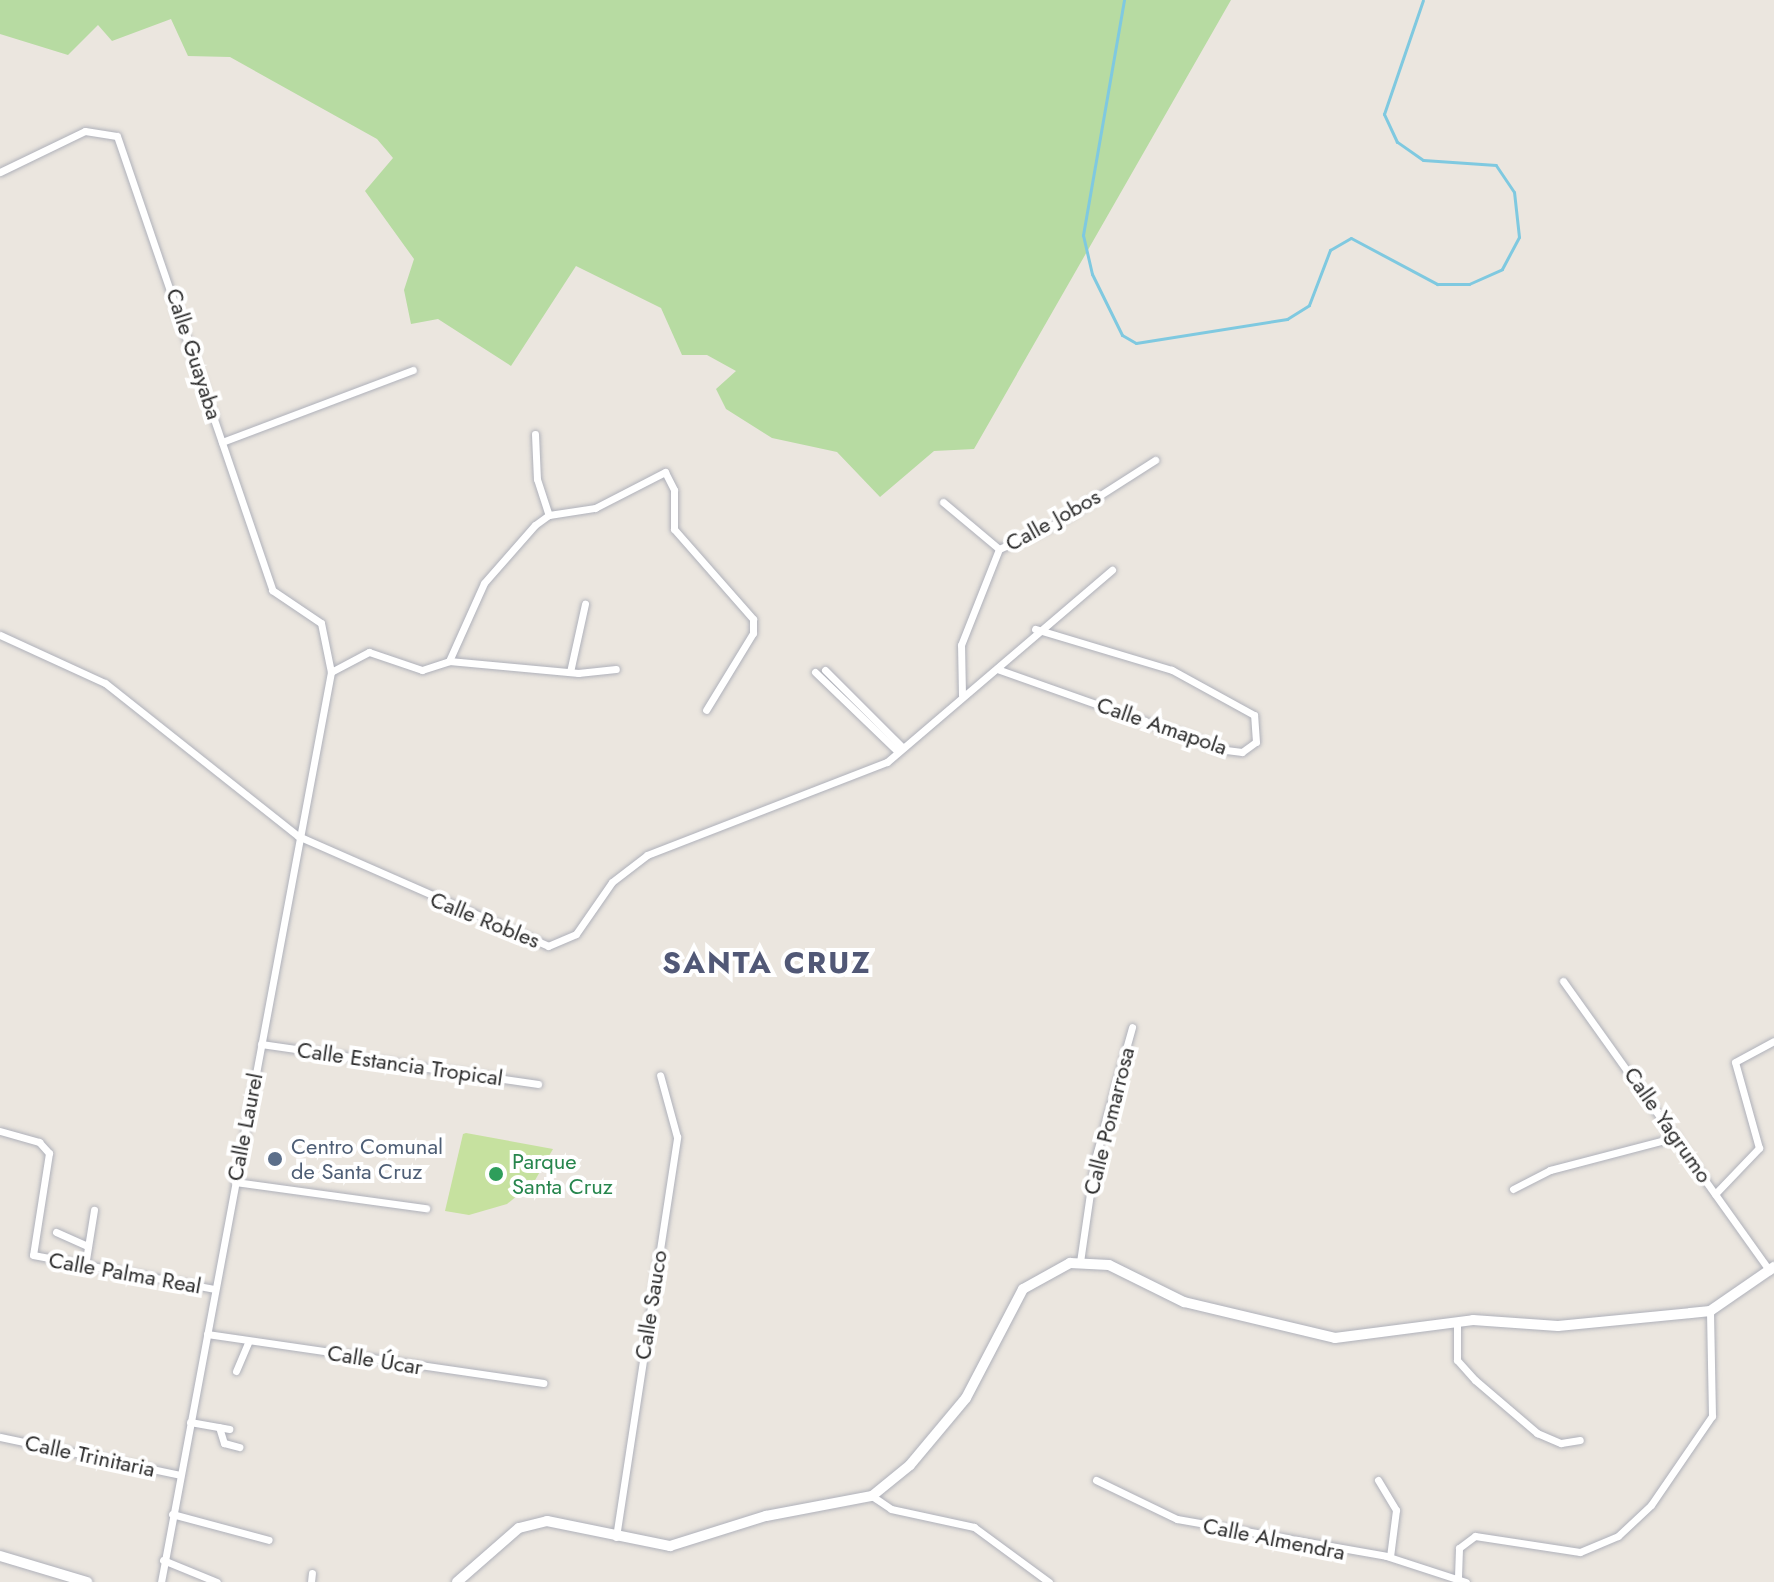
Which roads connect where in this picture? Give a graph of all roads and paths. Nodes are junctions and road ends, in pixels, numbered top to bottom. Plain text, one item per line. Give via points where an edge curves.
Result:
1 (0, 172) edge
2 (413, 370) dead end
3 (535, 434) dead end
4 (222, 442) junction
5 (1155, 460) dead end
6 (943, 502) dead end
7 (549, 515) junction
8 (999, 549) junction
9 (1112, 570) dead end
10 (585, 604) dead end
11 (1035, 629) junction
12 (0, 635) edge
13 (449, 661) junction
14 (616, 669) dead end
15 (997, 669) junction
16 (825, 670) dead end
17 (331, 672) junction
18 (570, 672) junction
19 (815, 672) dead end
20 (962, 695) junction
21 (706, 710) dead end
22 (901, 750) junction
23 (298, 836) junction
24 (1563, 981) dead end
25 (1132, 1027) dead end
26 (1774, 1041) edge
27 (261, 1044) junction
28 (660, 1075) dead end
29 (538, 1084) dead end
30 (0, 1131) edge
31 (1676, 1137) junction
32 (235, 1182) junction
33 (1513, 1189) dead end
34 (1715, 1194) junction
35 (426, 1208) dead end
36 (94, 1210) dead end
37 (56, 1232) dead end
38 (88, 1246) junction
39 (1080, 1262) junction
40 (85, 1266) junction
41 (1772, 1269) edge
42 (214, 1289) junction
43 (1710, 1311) junction
44 (1457, 1322) junction
45 (207, 1334) junction
46 (249, 1341) junction
47 (236, 1371) dead end
48 (543, 1383) dead end
49 (190, 1422) junction
50 (219, 1427) junction
51 (229, 1429) dead end
52 (0, 1437) edge
53 (1580, 1440) dead end
54 (239, 1447) dead end
55 (180, 1475) junction
56 (1096, 1480) dead end
57 (1378, 1480) dead end
58 (872, 1496) junction
59 (172, 1514) junction
60 (616, 1537) junction
61 (269, 1540) dead end
62 (0, 1556) edge
63 (1390, 1557) junction
64 (163, 1560) junction
65 (1462, 1580) edge
66 (87, 1582) edge
67 (161, 1582) edge
68 (217, 1582) edge
69 (457, 1582) edge
70 (1049, 1582) edge

1 - 4 street, Calle Guayaba via 85,131 117,136
2 - 4 street
3 - 7 street via 537,479
4 - 17 street, Calle Guayaba via 272,590 321,623
5 - 8 street, Calle Jobos via 1055,524
6 - 8 street
7 - 13 street via 484,583
7 - 21 street via 595,508 665,472 674,490 674,529 753,619 753,633
8 - 20 street, Calle Jobos via 961,645
9 - 11 street, Calle Robles
10 - 18 street
11 - 15 street, Calle Robles
11 - 15 street, Calle Amapola via 1172,670 1254,715 1256,742 1242,752 1226,750
12 - 23 street, Calle Robles via 105,683
13 - 17 street via 422,670 369,652
13 - 18 street
14 - 18 street
15 - 20 street, Calle Robles
16 - 22 street
17 - 23 street, Calle Laurel
19 - 22 street
20 - 22 street, Calle Robles
22 - 23 street, Calle Robles via 647,855 612,882 576,934 548,946
23 - 27 street, Calle Laurel
24 - 31 street, Calle Yagrumo
25 - 39 street, Calle Pomarrosa via 1095,1159
26 - 34 street via 1735,1062 1759,1148
27 - 29 street, Calle Estancia Tropical
27 - 32 street, Calle Laurel
28 - 60 street, Calle Sauco via 677,1137
30 - 40 street, Calle Palma Real via 39,1142 49,1164 33,1255
31 - 33 street via 1550,1170
31 - 34 street, Calle Yagrumo
32 - 35 street
32 - 42 street, Calle Laurel
34 - 41 street, Calle Yagrumo
36 - 38 street
37 - 38 street
38 - 40 street
39 - 44 street via 1109,1265 1184,1302 1325,1337
39 - 58 street via 1048,1270 1023,1289 966,1398 910,1465
40 - 42 street, Calle Palma Real
41 - 43 street
42 - 45 street, Calle Laurel
43 - 44 street via 1558,1326
43 - 65 street via 1712,1416 1651,1505 1618,1536 1580,1552 1475,1536 1459,1548
44 - 53 street via 1457,1360 1475,1380 1537,1433 1561,1443
45 - 46 street, Calle Úcar
45 - 49 street, Calle Laurel
46 - 47 street
46 - 48 street, Calle Úcar
49 - 50 street
49 - 55 street, Calle Laurel
50 - 51 street
50 - 54 street via 224,1443
52 - 55 street, Calle Trinitaria
55 - 59 street, Calle Laurel
56 - 63 street, Calle Almendra via 1196,1524
57 - 63 street via 1396,1510
58 - 60 street via 766,1516 670,1546
58 - 70 street via 891,1509 974,1527
59 - 61 street
59 - 64 street, Calle Laurel
60 - 69 street via 547,1521 519,1528
62 - 66 street
63 - 65 street, Calle Almendra
64 - 67 street, Calle Laurel
64 - 68 street

